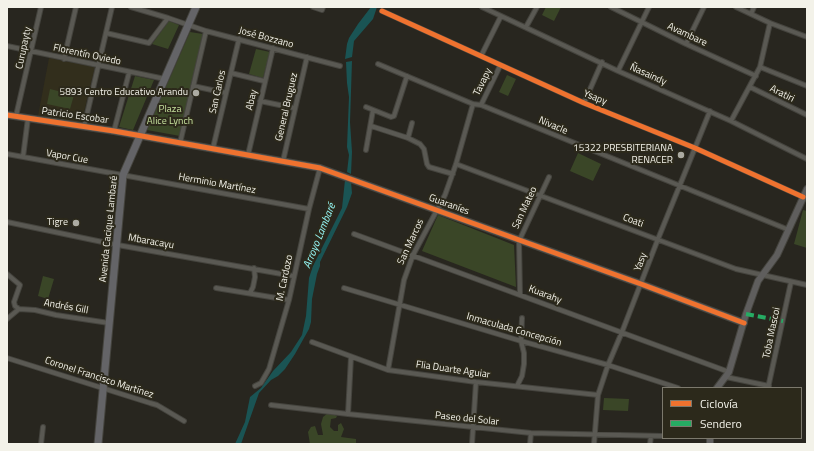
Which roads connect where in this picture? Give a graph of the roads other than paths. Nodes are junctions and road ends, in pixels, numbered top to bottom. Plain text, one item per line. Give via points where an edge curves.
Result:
1 (41, 7) edge
2 (76, 7) edge
3 (112, 7) edge
4 (131, 7) edge
5 (192, 7) edge
6 (196, 7) edge
7 (313, 7) edge
8 (482, 7) edge
9 (537, 7) edge
10 (611, 7) edge
11 (649, 7) edge
12 (704, 7) edge
13 (736, 7) edge
14 (754, 7) edge
15 (136, 8) edge
16 (323, 8) edge
17 (382, 11) dead end
18 (751, 14) junction
19 (501, 16) junction
20 (168, 18) junction
21 (642, 23) junction
22 (770, 23) junction
23 (186, 24) junction
24 (526, 28) junction
25 (206, 31) junction
26 (106, 33) junction
27 (807, 36) edge
28 (239, 39) junction
29 (686, 44) junction
30 (7, 46) edge
31 (273, 48) junction
32 (31, 51) junction
33 (481, 56) junction
34 (306, 57) junction
35 (64, 58) junction
36 (602, 62) junction
37 (378, 64) dead end
38 (98, 66) junction
39 (340, 66) dead end
40 (500, 66) junction
41 (760, 67) junction
42 (618, 71) junction
43 (129, 73) junction
44 (231, 73) junction
45 (407, 76) junction
46 (756, 76) junction
47 (163, 79) junction
48 (264, 81) junction
49 (193, 86) junction
50 (807, 86) edge
51 (750, 87) junction
52 (226, 93) junction
53 (260, 101) junction
54 (584, 103) junction
55 (474, 104) junction
56 (481, 105) junction
57 (366, 107) dead end
58 (294, 108) junction
59 (374, 110) junction
60 (710, 111) junction
61 (7, 115) edge
62 (807, 115) edge
63 (16, 116) junction
64 (28, 118) junction
65 (731, 121) junction
66 (412, 123) dead end
67 (371, 126) junction
68 (84, 127) junction
69 (114, 131) junction
70 (138, 135) junction
71 (408, 138) junction
72 (180, 143) junction
73 (213, 148) junction
74 (695, 148) junction
75 (366, 150) dead end
76 (7, 154) edge
77 (248, 155) junction
78 (23, 157) junction
79 (807, 159) edge
80 (283, 161) junction
81 (456, 164) junction
82 (320, 168) junction
83 (453, 174) junction
84 (121, 175) junction
85 (548, 177) dead end
86 (679, 186) junction
87 (807, 189) edge
88 (540, 195) junction
89 (803, 197) junction
90 (309, 209) junction
91 (436, 210) junction
92 (7, 222) edge
93 (789, 230) junction
94 (354, 234) dead end
95 (658, 239) junction
96 (519, 241) junction
97 (115, 244) junction
98 (413, 255) junction
99 (254, 268) junction
100 (7, 274) edge
101 (762, 275) junction
102 (293, 276) junction
103 (791, 282) junction
104 (641, 284) junction
105 (807, 285) edge
106 (216, 288) dead end
107 (344, 288) dead end
108 (250, 293) junction
109 (520, 294) junction
110 (289, 300) junction
111 (400, 304) junction
112 (19, 309) junction
113 (522, 318) dead end
114 (7, 319) edge
115 (107, 323) junction
116 (744, 323) junction
117 (622, 332) junction
118 (521, 341) junction
119 (312, 342) dead end
120 (351, 357) junction
121 (7, 358) edge
122 (608, 365) junction
123 (388, 370) junction
124 (727, 374) junction
125 (476, 382) junction
126 (255, 386) dead end
127 (516, 386) junction
128 (675, 387) edge
129 (718, 387) edge
130 (769, 387) edge
131 (101, 388) junction
132 (598, 395) junction
133 (271, 405) dead end
134 (348, 414) junction
135 (184, 421) dead end
136 (43, 427) dead end
137 (473, 428) junction
138 (531, 433) junction
139 (595, 435) junction
140 (651, 436) junction
141 (662, 436) edge
142 (42, 444) edge
143 (94, 444) edge
144 (98, 444) edge
145 (472, 444) edge
146 (530, 444) edge
147 (594, 444) edge
148 (650, 444) edge

1 - 32 street, Curupayty
2 - 35 street
3 - 26 street
4 - 15 street, José Bozzano
5 - 23 main road, Avenida Cacique Lambaré
6 - 23 main road, Avenida Cacique Lambaré
7 - 16 street
8 - 19 street, Ñasaindy
9 - 24 street
10 - 21 street, Avambare
11 - 21 street
12 - 29 street
13 - 18 street
14 - 18 street
15 - 20 street, José Bozzano
17 - 33 street, Ysapy
18 - 22 street
19 - 24 street, Ñasaindy
19 - 33 street
20 - 23 street, José Bozzano
20 - 26 street via 149,43
21 - 29 street, Avambare
21 - 42 street
22 - 27 street
22 - 41 street
23 - 25 street, José Bozzano
23 - 47 main road, Avenida Cacique Lambaré
24 - 36 street, Ñasaindy
25 - 28 street, José Bozzano
25 - 49 street
26 - 38 street
28 - 31 street, José Bozzano
28 - 44 street, San Carlos
29 - 46 street, Avambare
30 - 32 street, Florentín Oviedo
31 - 34 street, José Bozzano
31 - 48 street, Abay
32 - 35 street, Florentín Oviedo
32 - 63 street, Curupayty
33 - 40 street, Ysapy
34 - 39 street, José Bozzano
34 - 58 street, General Bruguez
35 - 38 street, Florentín Oviedo
36 - 42 street, Ñasaindy
36 - 54 street
37 - 45 street, Nivacle
38 - 43 street, Florentín Oviedo
38 - 68 street
40 - 54 street, Ysapy
40 - 56 street, Tavapy
41 - 46 street
41 - 50 street
42 - 60 street, Ñasaindy
43 - 47 street, Florentín Oviedo
43 - 69 street
44 - 48 street
44 - 52 street, San Carlos
45 - 55 street, Nivacle
45 - 59 street via 394,116
46 - 51 street
47 - 70 main road, Avenida Cacique Lambaré
48 - 53 street, Abay
49 - 52 street
49 - 72 street
51 - 62 street, Aratiri
51 - 65 street
52 - 73 street, San Carlos
53 - 58 street
53 - 77 street, Abay
54 - 74 street, Ysapy
55 - 56 street, Nivacle
55 - 81 street, San Marcos
56 - 86 street, Nivacle
57 - 59 street
58 - 80 street, General Bruguez
59 - 67 street
60 - 65 street, Ñasaindy
60 - 74 street, Yasy
61 - 63 street, Patricio Escobar
63 - 64 street, Patricio Escobar
64 - 68 street, Patricio Escobar
64 - 78 street
65 - 79 street, Ñasaindy
66 - 71 street
67 - 71 street
67 - 75 street
68 - 69 street, Patricio Escobar
69 - 70 street, Patricio Escobar
70 - 72 street, Guaraníes
70 - 84 main road, Avenida Cacique Lambaré
71 - 83 street via 424,149 429,167
72 - 73 street, Guaraníes
73 - 77 street, Guaraníes
74 - 86 street, Yasy
74 - 89 street, Ysapy
76 - 78 street, Vapor Cue
77 - 80 street, Guaraníes
78 - 84 street, Vapor Cue
80 - 82 street, Guaraníes
81 - 83 street, San Marcos
81 - 88 street, Coati
82 - 90 street, M. Cardozo
82 - 91 street, Guaraníes
83 - 91 street, San Marcos
84 - 90 street, Herminio Martínez
84 - 97 main road, Avenida Cacique Lambaré
85 - 88 street, San Mateo
86 - 93 street, Nivacle
86 - 95 street, Yasy
87 - 89 street
88 - 95 street, Coati
88 - 96 street, San Mateo
89 - 93 street
90 - 102 street, M. Cardozo
91 - 96 street, Guaraníes
91 - 98 street, San Marcos
92 - 97 street, Mbaracayu
93 - 101 street via 768,269
94 - 98 street, Kuarahy
95 - 101 street, Coati via 736,269
95 - 104 street, Yasy
96 - 104 street, Guaraníes
96 - 109 street, San Mateo
97 - 99 street, Mbaracayu
97 - 115 main road, Avenida Cacique Lambaré
98 - 109 street, Kuarahy
98 - 111 street, San Marcos via 404,280
99 - 102 street, Mbaracayu
99 - 108 street via 255,277
100 - 112 street via 20,285 14,302
101 - 103 street, Coati
101 - 116 street
102 - 110 street, M. Cardozo
103 - 105 street, Coati
103 - 130 street, Toba Mascoi
104 - 116 street, Guaraníes
104 - 117 street, Yasy
106 - 108 street
107 - 111 street, Inmaculada Concepción
108 - 110 street
109 - 117 street, Kuarahy
110 - 126 street, M. Cardozo via 269,369 261,383
111 - 118 street, Inmaculada Concepción
111 - 123 street, San Marcos
112 - 114 street
112 - 115 street, Andrés Gill
113 - 118 street
115 - 131 main road, Avenida Cacique Lambaré
116 - 124 street
117 - 122 street, Yasy
117 - 124 street, Kuarahy
118 - 122 street, Inmaculada Concepción
118 - 127 street via 524,364 522,376
119 - 120 street, Flia Duarte Aguiar
120 - 123 street, Flia Duarte Aguiar
120 - 134 street
121 - 131 street, Coronel Francisco Martínez
122 - 128 street, Inmaculada Concepción
122 - 132 street, Yasy
123 - 125 street, Flia Duarte Aguiar
124 - 129 street
124 - 130 street, Kuarahy
125 - 127 street, Flia Duarte Aguiar
125 - 137 street
127 - 132 street, Flia Duarte Aguiar
131 - 135 street, Coronel Francisco Martínez via 157,405
131 - 143 main road, Avenida Cacique Lambaré
131 - 144 main road, Avenida Cacique Lambaré
132 - 139 street, Yasy
133 - 134 street, Paseo del Solar
134 - 137 street, Paseo del Solar
136 - 142 street
137 - 138 street, Paseo del Solar
137 - 145 street
138 - 139 street, Paseo del Solar
138 - 146 street
139 - 140 street, Paseo del Solar
139 - 147 street, Yasy
140 - 141 street, Paseo del Solar
140 - 148 street

